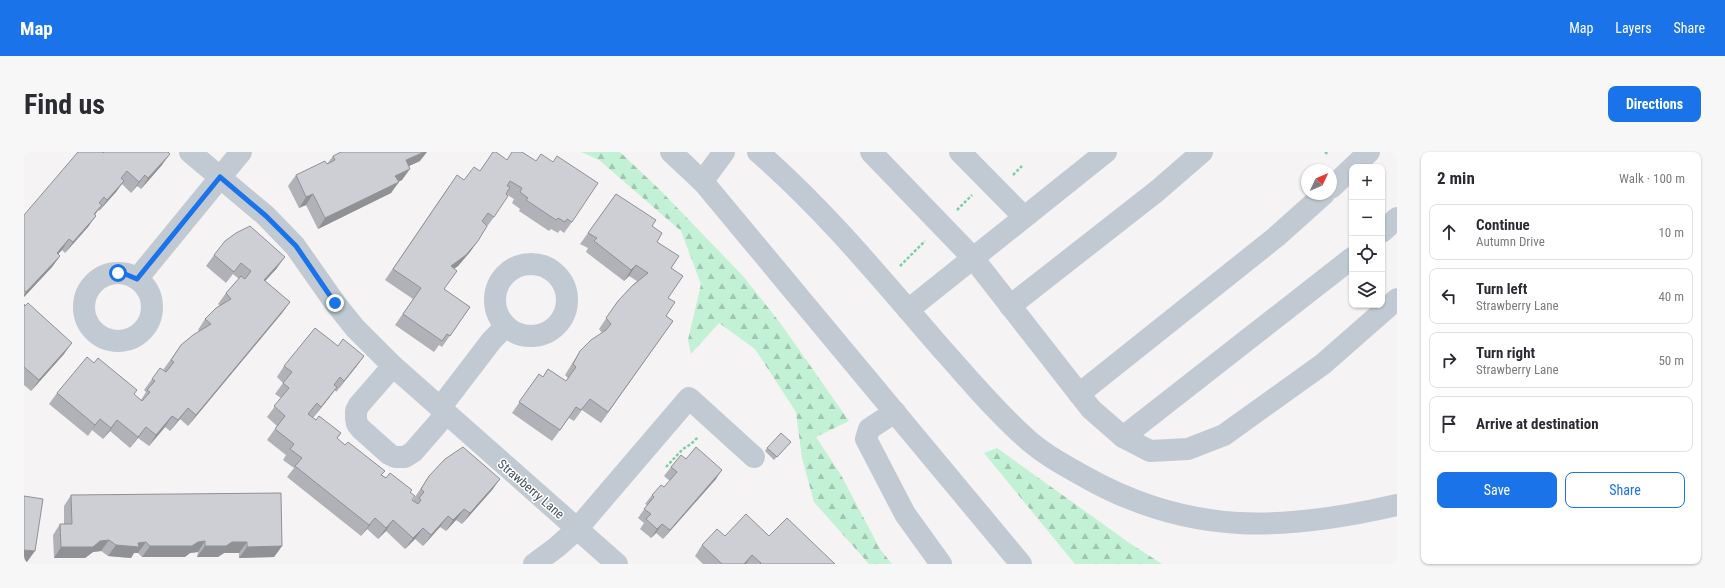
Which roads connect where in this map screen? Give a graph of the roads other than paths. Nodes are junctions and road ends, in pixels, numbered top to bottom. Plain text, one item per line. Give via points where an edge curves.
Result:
1 (190, 152) edge
2 (240, 152) edge
3 (671, 152) edge
4 (724, 152) edge
5 (758, 152) edge
6 (870, 152) edge
7 (960, 152) edge
8 (1106, 152) edge
9 (1202, 152) edge
10 (1369, 152) edge
11 (1357, 164) edge
12 (1349, 172) edge
13 (220, 177) junction
14 (704, 183) junction
15 (1337, 183) edge
16 (1317, 200) edge
17 (1024, 217) junction
18 (1397, 218) edge
19 (1385, 229) edge
20 (973, 258) junction
21 (1349, 260) edge
22 (137, 279) dead end
23 (1397, 299) edge
24 (1010, 306) junction
25 (908, 310) junction
26 (506, 326) dead end
27 (393, 366) junction
28 (1080, 394) junction
29 (443, 411) junction
30 (895, 412) junction
31 (1123, 436) junction
32 (754, 457) dead end
33 (1397, 505) edge
34 (577, 529) junction
35 (534, 564) edge
36 (617, 564) edge
37 (941, 564) edge
38 (1021, 564) edge

1 - 13 street, Strawberry Lane
2 - 13 street
3 - 14 street
4 - 14 street
5 - 25 street via 830,221
6 - 20 street
7 - 17 street
8 - 17 street
9 - 24 street via 1157,191
10 - 11 street
12 - 15 street
13 - 22 street
13 - 27 street, Strawberry Lane via 266,216 296,246 355,328
14 - 30 street
16 - 28 street via 1276,237
17 - 20 street
18 - 19 street
20 - 24 street
20 - 25 street
21 - 31 street
23 - 31 street via 1323,364 1224,436 1188,449 1150,451
24 - 28 street
25 - 33 street via 981,393 1029,441 1078,473 1135,501 1192,518 1248,524 1307,522
26 - 29 street via 492,340
27 - 29 street, Strawberry Lane
27 - 29 street via 358,408 356,418 361,429 392,456 404,457 413,452
28 - 31 street via 1091,408
29 - 34 street, Strawberry Lane
30 - 37 street via 869,429 866,439 905,514
30 - 38 street
32 - 34 street via 689,398
34 - 35 street
34 - 36 street, Strawberry Lane

